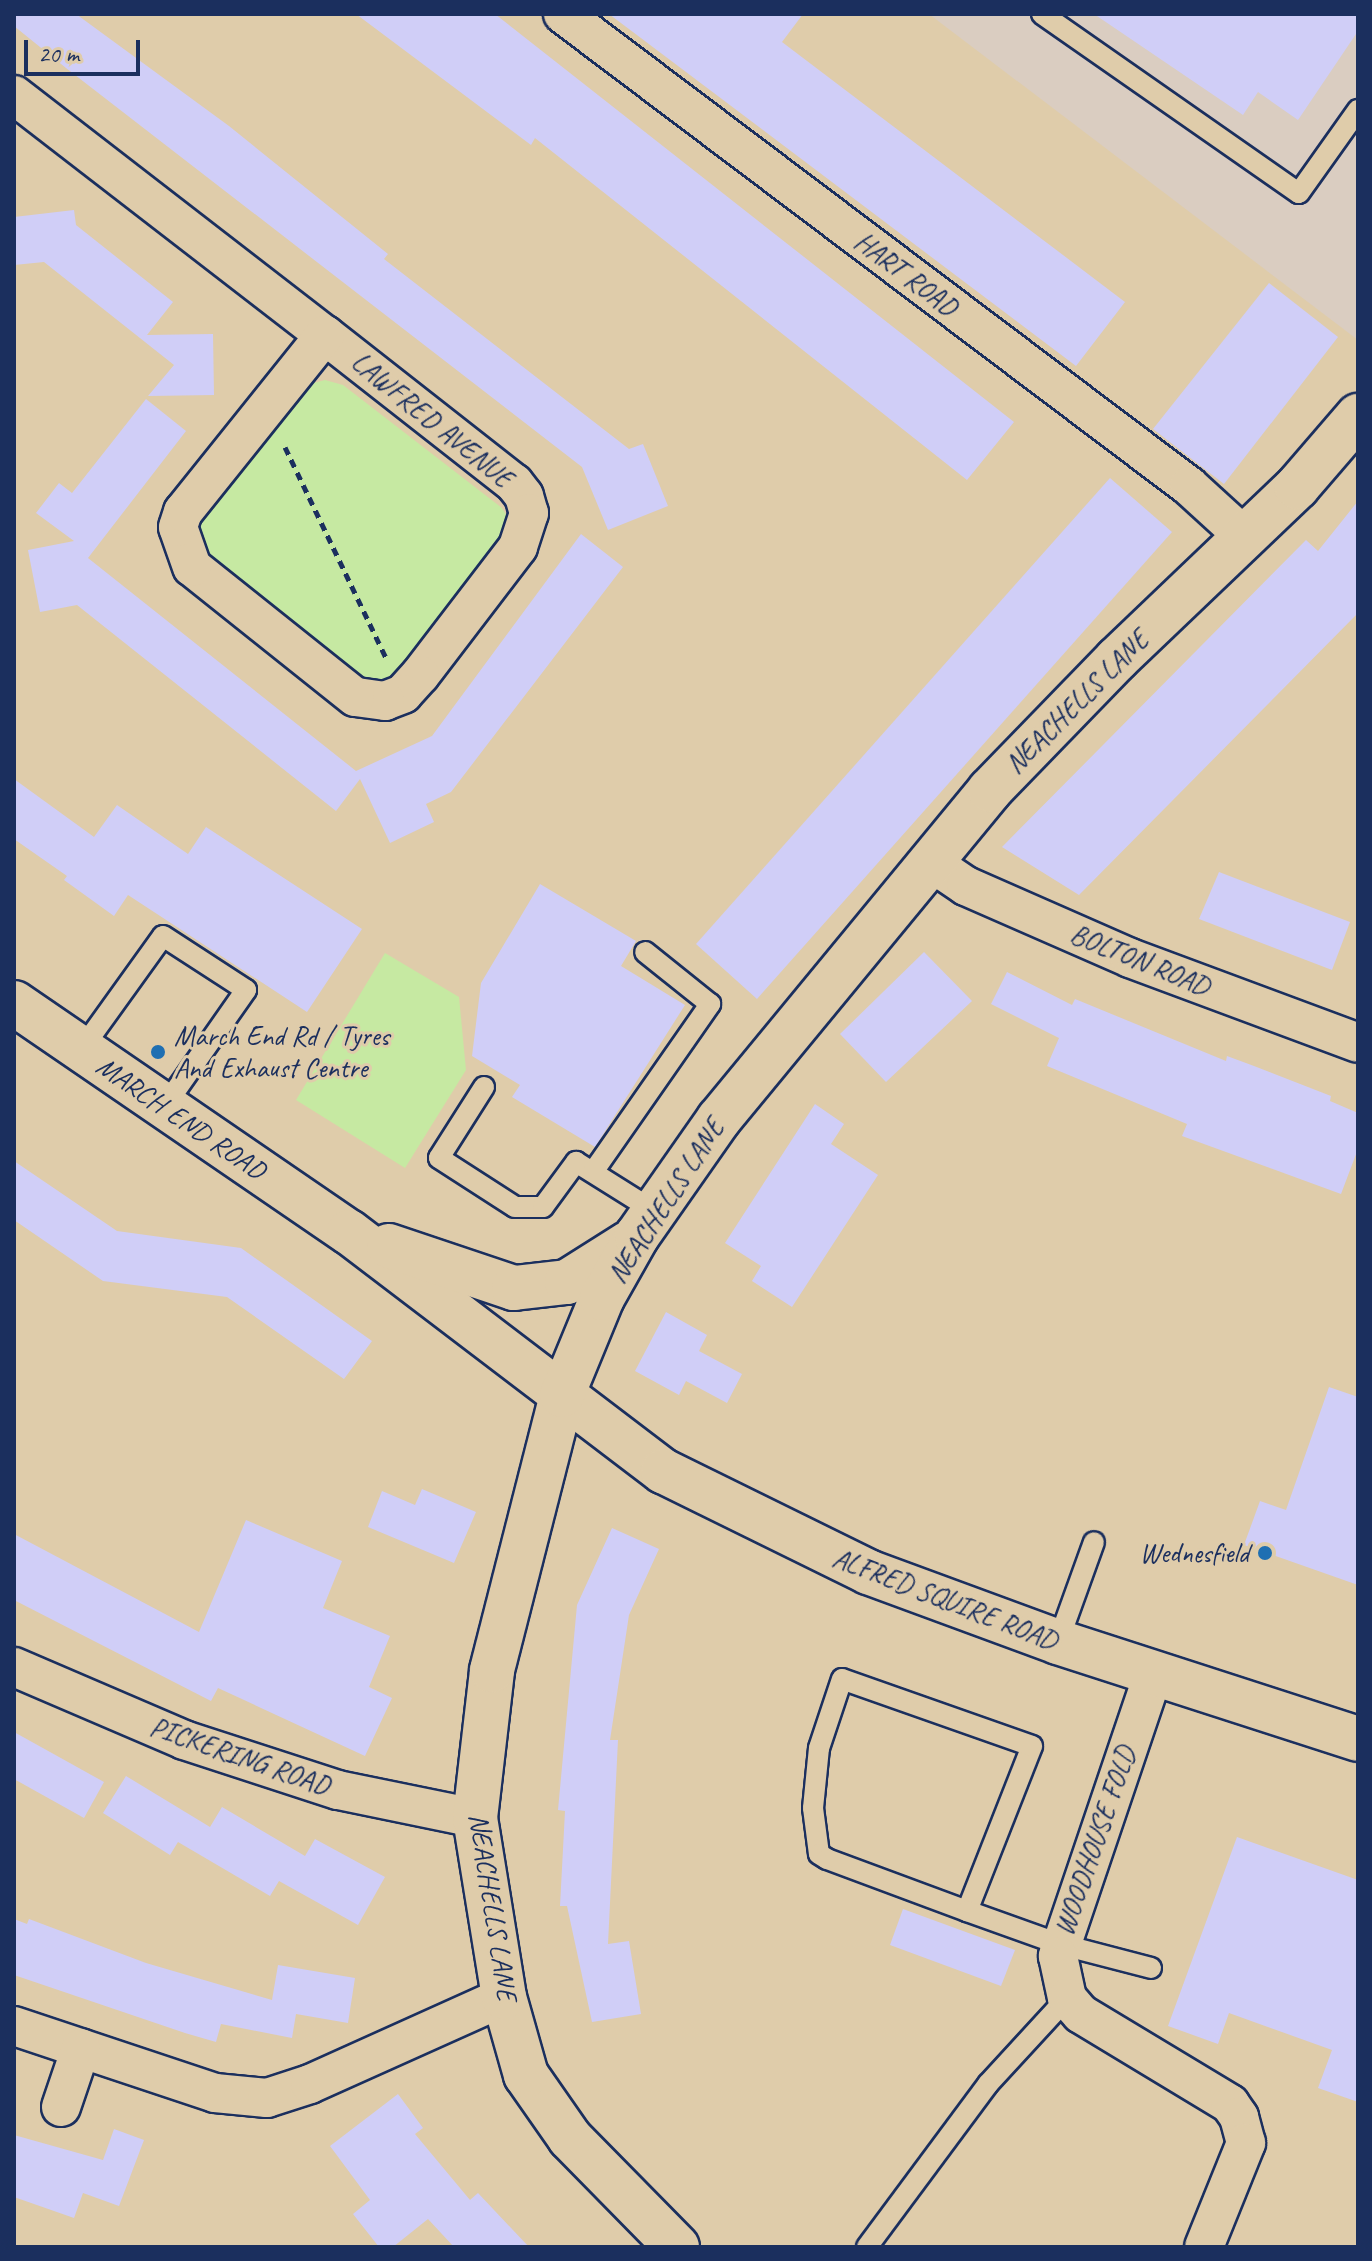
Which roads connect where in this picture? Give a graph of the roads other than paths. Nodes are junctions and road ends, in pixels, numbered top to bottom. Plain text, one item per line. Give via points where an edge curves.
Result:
1 (563, 14) edge
2 (1042, 14) edge
3 (18, 106) edge
4 (1358, 110) edge
5 (325, 335) junction
6 (1358, 416) edge
7 (1246, 538) junction
8 (929, 861) junction
9 (645, 952) dead end
10 (14, 1003) edge
11 (1358, 1043) edge
12 (81, 1050) junction
13 (484, 1087) dead end
14 (164, 1107) junction
15 (593, 1172) junction
16 (646, 1224) junction
17 (349, 1232) junction
18 (562, 1395) junction
19 (1094, 1542) dead end
20 (1058, 1642) junction
21 (14, 1667) edge
22 (1154, 1672) junction
23 (1358, 1739) edge
24 (475, 1818) junction
25 (967, 1911) junction
26 (1059, 1944) junction
27 (1151, 1968) dead end
28 (504, 1997) junction
29 (1067, 1998) junction
30 (14, 2026) edge
31 (81, 2048) junction
32 (61, 2107) dead end
33 (677, 2247) edge
34 (867, 2247) edge
35 (1204, 2247) edge

1 - 7 street, HART ROAD via 1189,486
2 - 4 lane via 1299,193
3 - 5 street, LAWFRED AVENUE
5 - 5 street, LAWFRED AVENUE via 514,483 529,513 518,547 403,694 385,701 355,697 192,567 178,527 183,512
6 - 7 street, NEACHELLS LANE
7 - 8 street, NEACHELLS LANE via 1117,659
8 - 11 street, BOLTON ROAD via 966,886 1130,958
8 - 16 street, NEACHELLS LANE via 719,1119
9 - 15 lane via 710,1004
10 - 12 street, MARCH END ROAD
12 - 14 street, MARCH END ROAD
12 - 14 lane via 163,936 246,990
13 - 15 lane via 439,1158 515,1207 531,1210 552,1199 576,1162
14 - 17 street, MARCH END ROAD
15 - 16 lane
16 - 17 street, MARCH END ROAD via 567,1282 514,1288
16 - 18 street, NEACHELLS LANE via 602,1298
17 - 18 street, MARCH END ROAD
18 - 20 street, ALFRED SQUIRE ROAD via 663,1471 804,1545
18 - 24 street, NEACHELLS LANE via 492,1670
19 - 20 lane
20 - 22 street, ALFRED SQUIRE ROAD
21 - 24 street, PICKERING ROAD via 184,1740 254,1763 338,1790
22 - 23 street, ALFRED SQUIRE ROAD
22 - 26 street, WOODHOUSE FOLD
24 - 28 street, NEACHELLS LANE
25 - 25 lane via 819,1854 813,1808 819,1748 842,1679 1032,1746
25 - 26 lane
26 - 27 lane
26 - 29 street, WOODHOUSE FOLD via 1060,1979
28 - 31 street via 267,2098 215,2093
28 - 33 street, NEACHELLS LANE via 526,2075 570,2138
29 - 34 lane via 988,2084
29 - 35 street via 1099,2028 1230,2104 1239,2117 1246,2143
30 - 31 street
31 - 32 street

